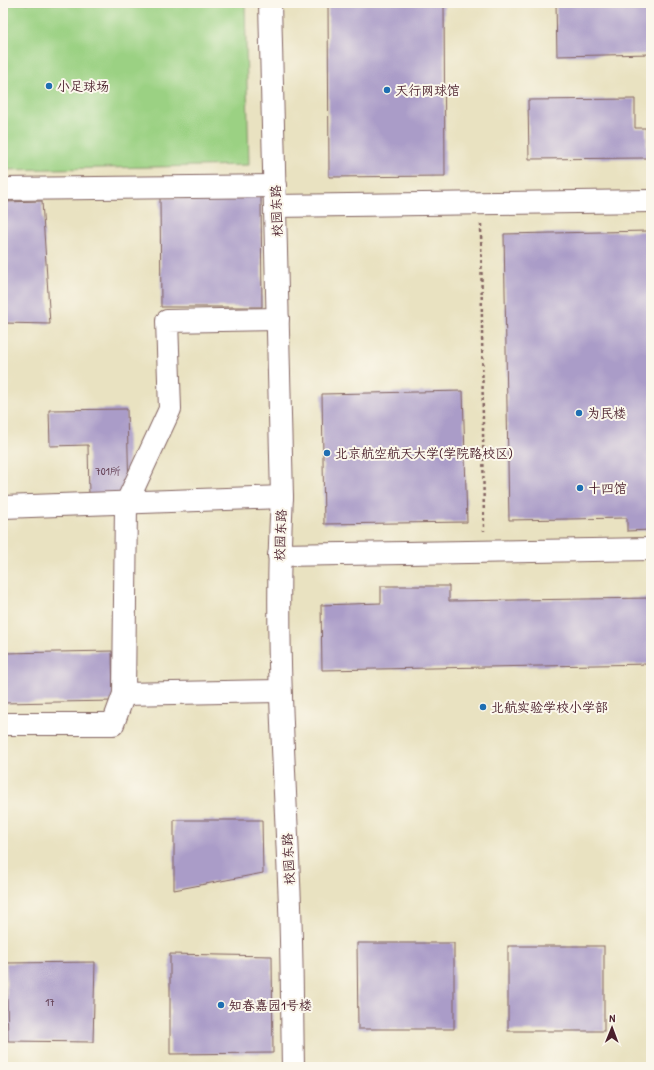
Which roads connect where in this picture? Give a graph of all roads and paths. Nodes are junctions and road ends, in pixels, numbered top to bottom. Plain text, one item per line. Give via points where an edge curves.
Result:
1 (270, 3) edge
2 (650, 74) dead end
3 (651, 141) edge
4 (3, 189) edge
5 (275, 196) junction
6 (651, 201) edge
7 (481, 203) junction
8 (278, 319) junction
9 (282, 497) junction
10 (126, 504) junction
11 (3, 507) edge
12 (651, 549) edge
13 (485, 552) junction
14 (278, 555) junction
15 (280, 692) junction
16 (124, 694) junction
17 (3, 724) edge
18 (293, 1067) edge

1 - 5 street, 校园东路
2 - 3 path
4 - 5 street
5 - 7 street
5 - 8 street, 校园东路
6 - 7 street
7 - 13 path
8 - 9 street, 校园东路
8 - 10 street via 167,321 170,409
9 - 10 street
9 - 14 street, 校园东路
10 - 11 street
10 - 16 street
12 - 13 street
13 - 14 street
14 - 15 street, 校园东路
15 - 16 street
15 - 18 street, 校园东路 via 290,908
16 - 17 street via 113,724

